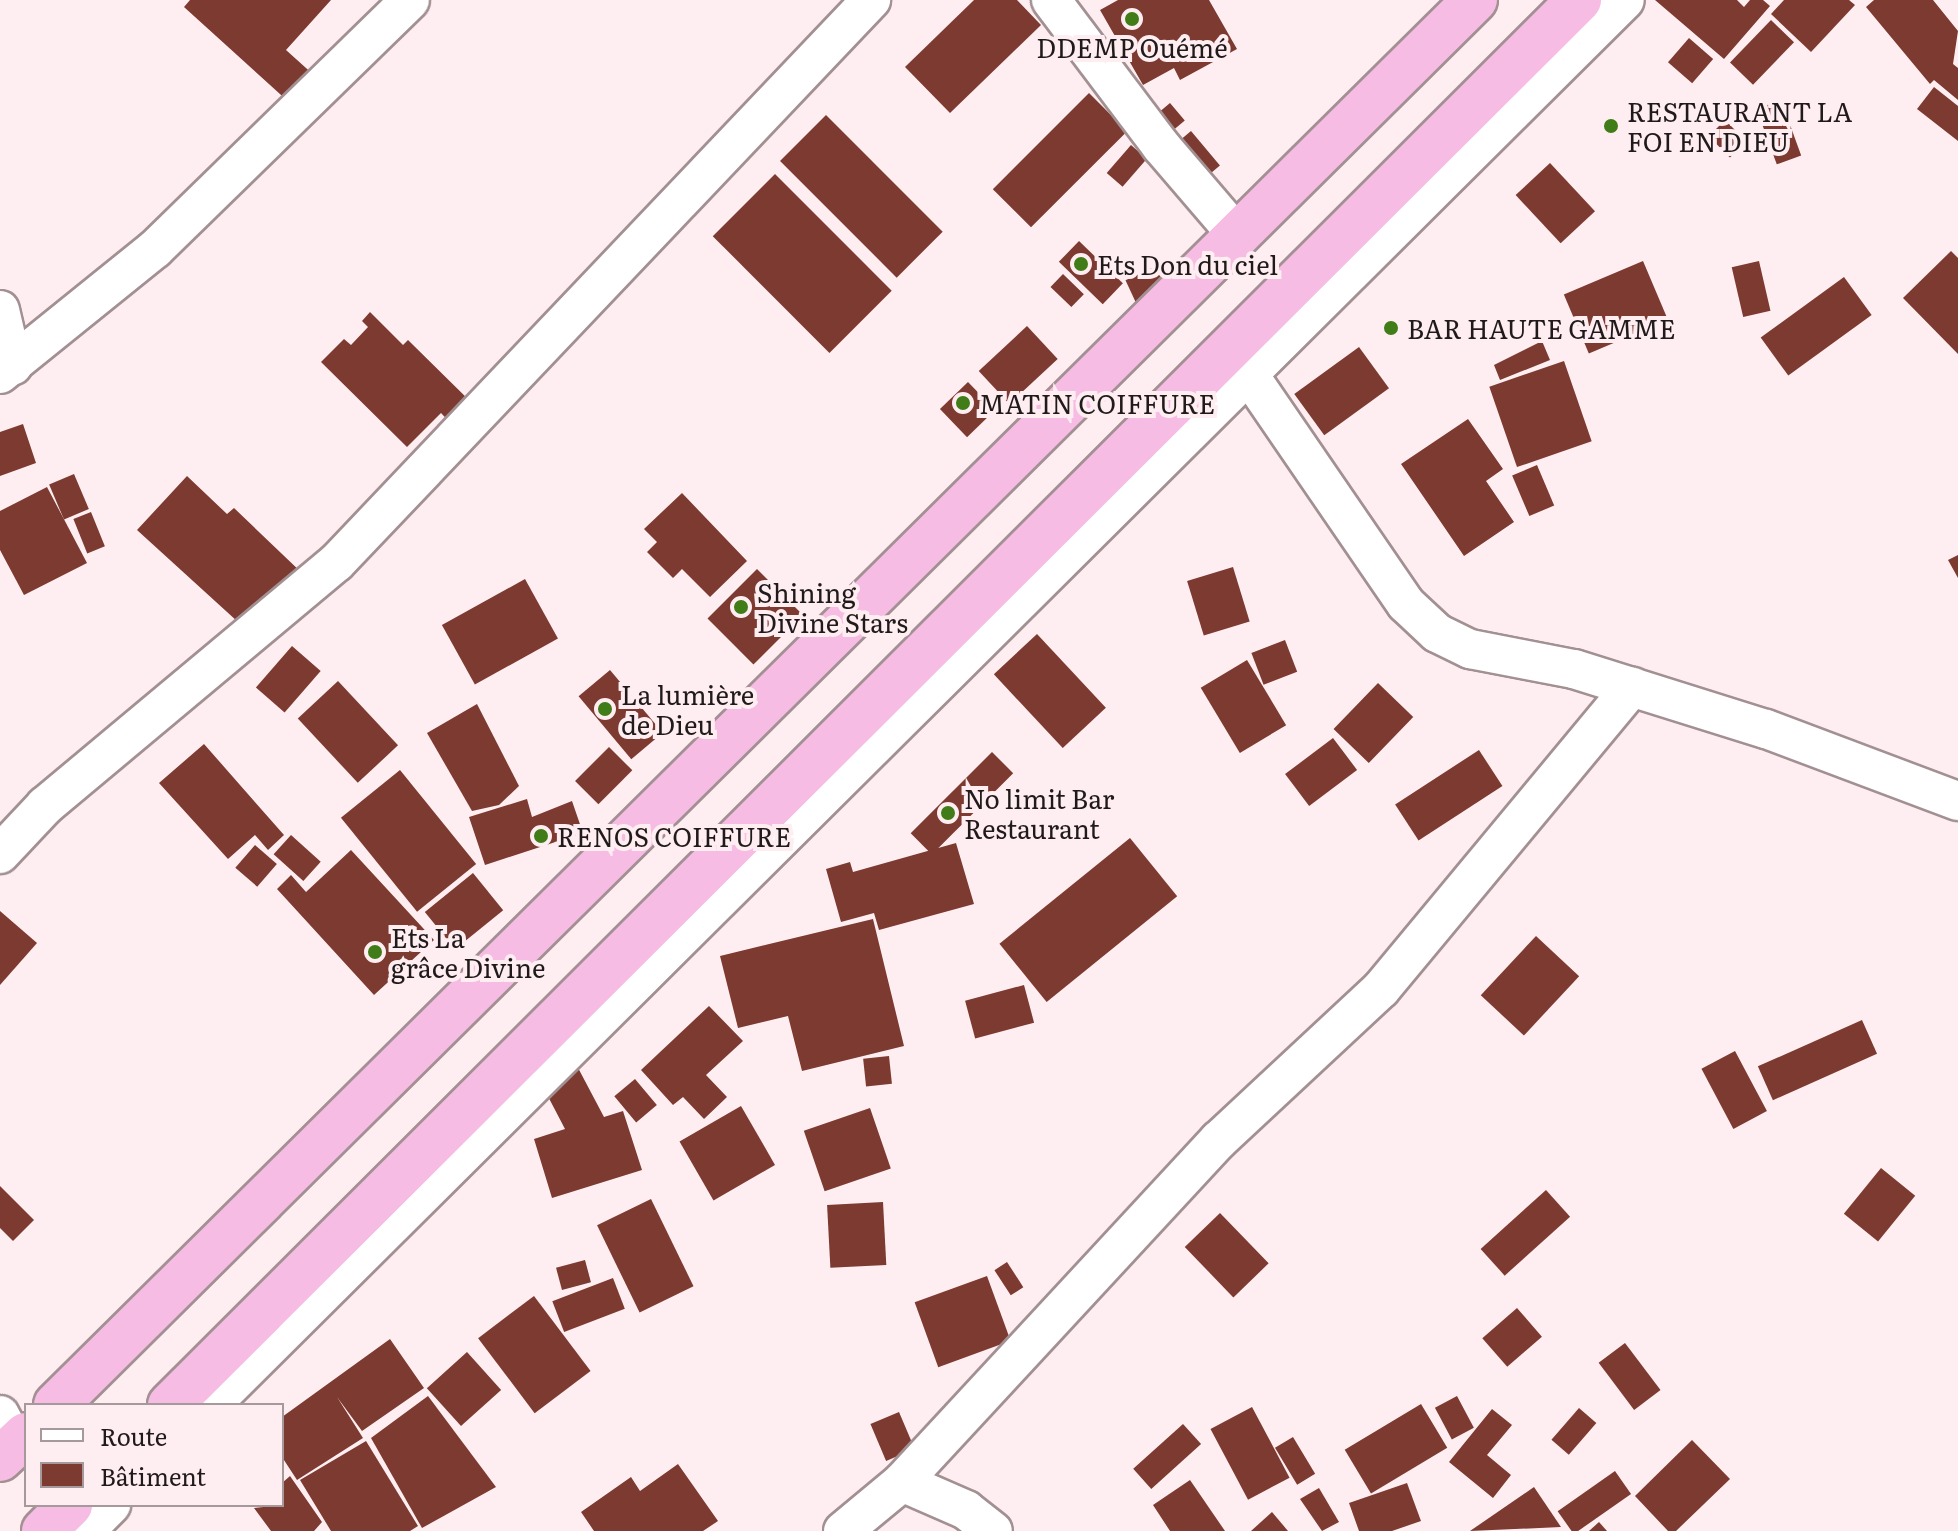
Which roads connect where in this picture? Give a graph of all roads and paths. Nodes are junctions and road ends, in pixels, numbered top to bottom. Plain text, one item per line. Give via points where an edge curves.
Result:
1 (410, 0) edge
2 (871, 0) edge
3 (1051, 0) edge
4 (1475, 0) edge
5 (1579, 0) edge
6 (1625, 0) edge
7 (1239, 237) junction
8 (0, 310) edge
9 (1244, 354) junction
10 (6, 370) edge
11 (1632, 687) junction
12 (1958, 801) edge
13 (0, 854) edge
14 (58, 1403) edge
15 (172, 1403) edge
16 (213, 1403) edge
17 (902, 1482) junction
18 (68, 1507) edge
19 (109, 1507) edge
20 (44, 1531) edge
21 (85, 1531) edge
22 (843, 1531) edge
23 (993, 1531) edge

1 - 10 street via 155,249
2 - 13 street via 336,563 45,806
3 - 7 street via 1161,146
4 - 7 highway
5 - 9 highway
6 - 9 street
7 - 14 highway
8 - 10 street
9 - 11 street via 1406,604 1437,633 1470,649 1574,669
9 - 15 highway
9 - 16 street
11 - 12 street via 1766,729
11 - 17 street via 1381,989 1219,1140
17 - 22 street
17 - 23 street via 966,1510
18 - 20 highway
19 - 21 street

